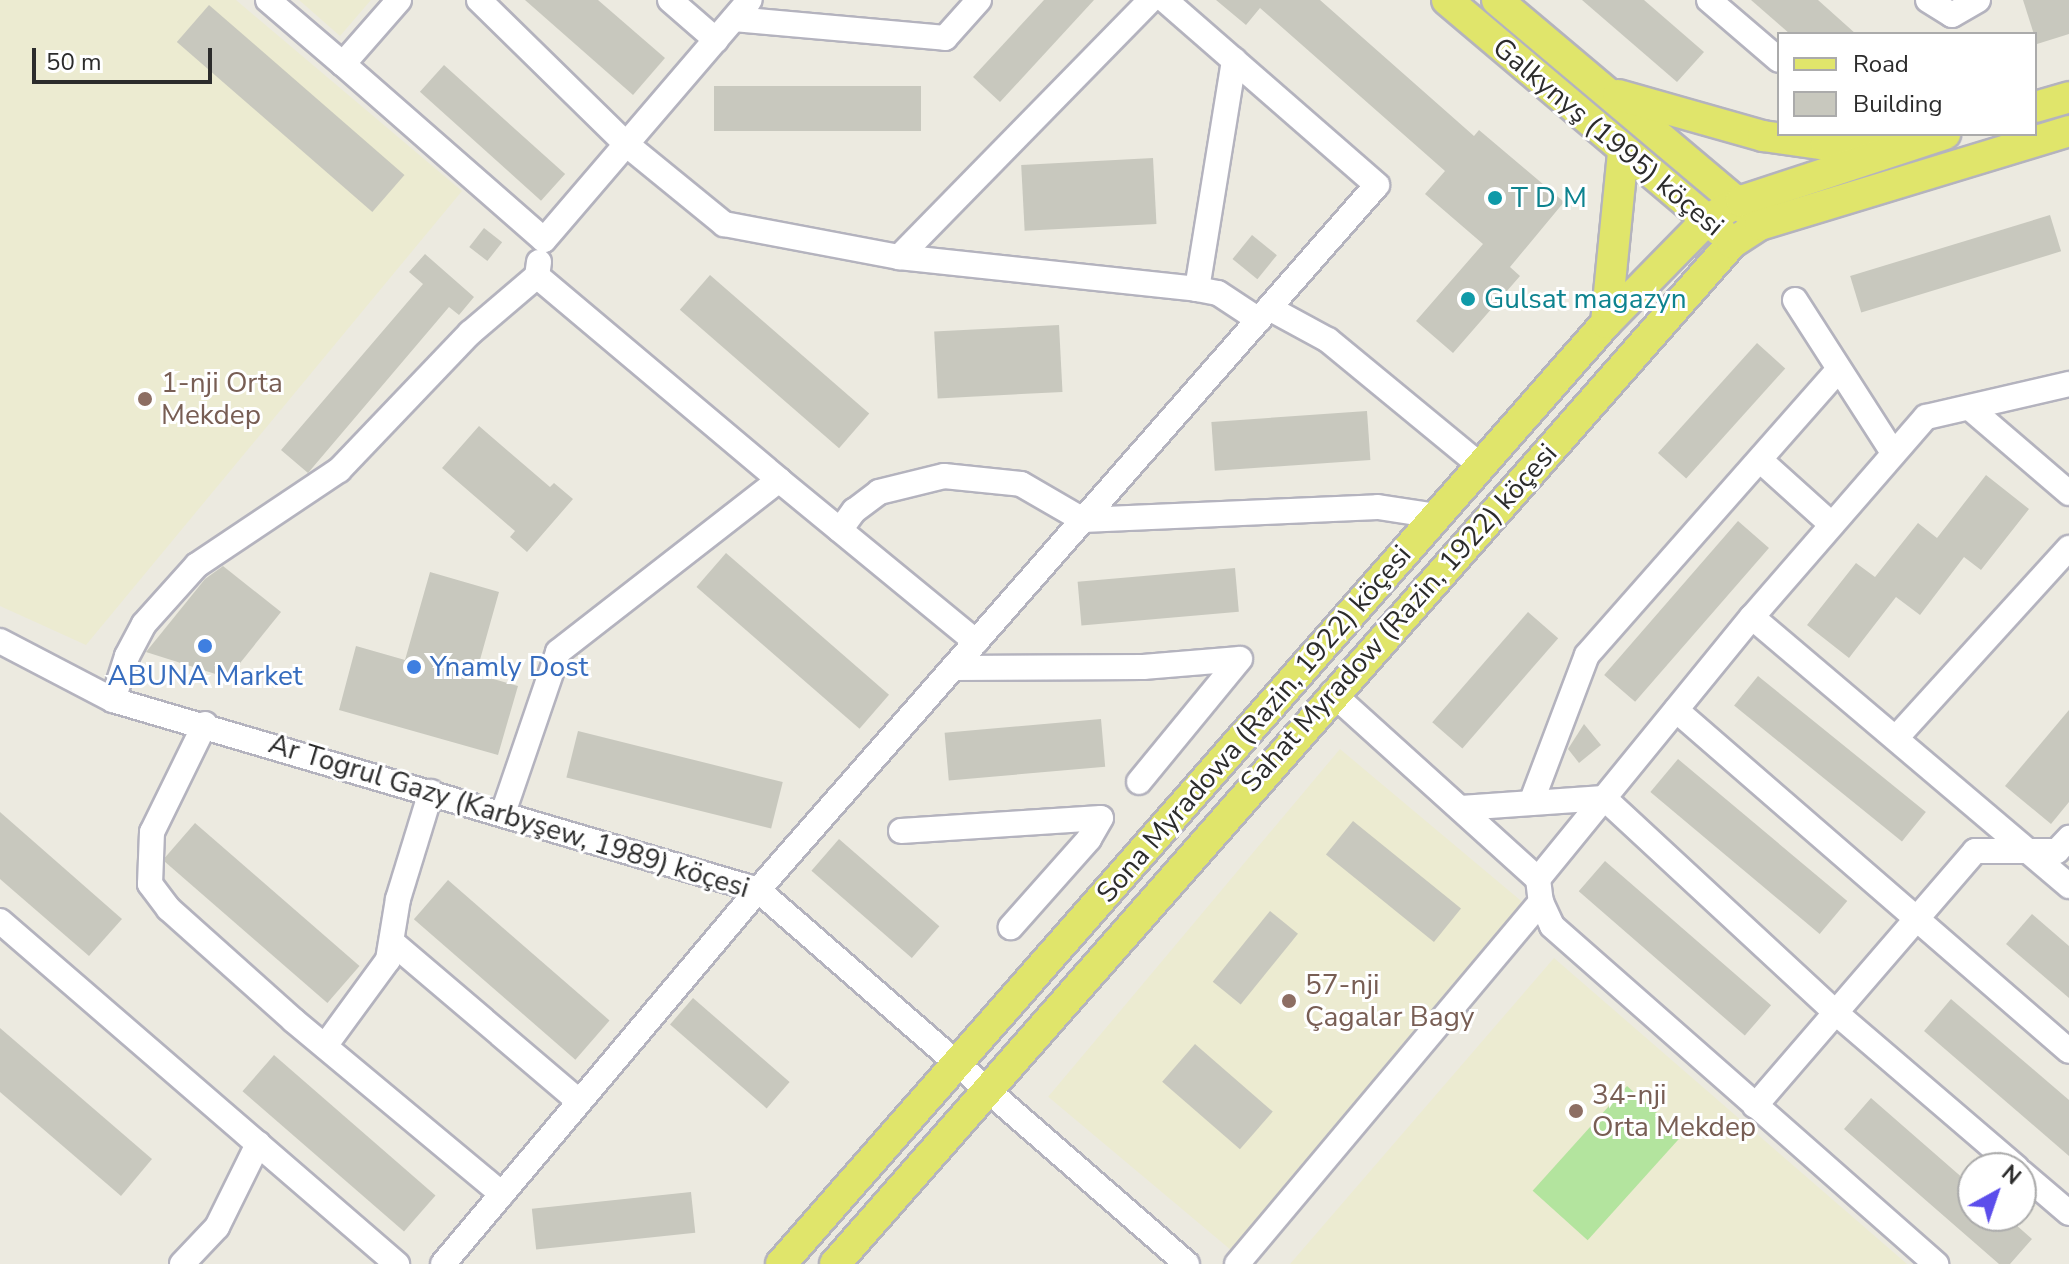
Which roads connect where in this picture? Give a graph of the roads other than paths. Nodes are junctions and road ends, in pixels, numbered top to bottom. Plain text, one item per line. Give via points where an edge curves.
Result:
1 (268, 0) edge
2 (399, 0) edge
3 (479, 0) edge
4 (670, 0) edge
5 (750, 0) edge
6 (979, 0) edge
7 (1151, 0) edge
8 (1165, 0) edge
9 (1447, 0) edge
10 (1497, 0) edge
11 (1709, 0) edge
12 (1978, 0) edge
13 (1934, 5) edge
14 (734, 19) junction
15 (716, 40) junction
16 (1777, 58) edge
17 (1234, 60) junction
18 (343, 64) junction
19 (1605, 91) junction
20 (2069, 97) edge
21 (2037, 106) edge
22 (2069, 131) edge
23 (1938, 136) edge
24 (1914, 143) junction
25 (626, 144) junction
26 (1623, 154) junction
27 (1741, 201) junction
28 (1708, 219) junction
29 (1760, 225) junction
30 (544, 240) junction
31 (1732, 243) junction
32 (899, 257) junction
33 (537, 276) junction
34 (1197, 289) junction
35 (1795, 300) dead end
36 (1264, 314) junction
37 (1606, 323) junction
38 (1837, 371) junction
39 (2069, 384) edge
40 (1971, 409) junction
41 (1892, 451) junction
42 (1760, 460) junction
43 (1481, 466) junction
44 (779, 480) junction
45 (2069, 493) edge
46 (1437, 516) junction
47 (1083, 520) junction
48 (1831, 524) junction
49 (840, 530) junction
50 (2069, 548) edge
51 (1752, 617) junction
52 (0, 641) edge
53 (976, 642) junction
54 (953, 668) junction
55 (1332, 693) junction
56 (113, 700) junction
57 (1676, 710) junction
58 (205, 724) junction
59 (1896, 738) junction
60 (1139, 782) dead end
61 (431, 792) junction
62 (1604, 798) junction
63 (1531, 803) junction
64 (1461, 808) junction
65 (503, 813) junction
66 (901, 831) dead end
67 (2069, 838) edge
68 (2029, 851) junction
69 (2069, 886) edge
70 (758, 890) junction
71 (1539, 891) junction
72 (0, 921) edge
73 (1915, 921) junction
74 (1011, 927) dead end
75 (393, 943) junction
76 (1836, 1013) junction
77 (325, 1046) junction
78 (2069, 1051) edge
79 (956, 1062) junction
80 (985, 1088) junction
81 (580, 1102) junction
82 (1755, 1106) junction
83 (258, 1144) junction
84 (1998, 1152) edge
85 (2037, 1185) edge
86 (502, 1194) junction
87 (2069, 1213) edge
88 (182, 1264) edge
89 (397, 1264) edge
90 (443, 1264) edge
91 (781, 1264) edge
92 (835, 1264) edge
93 (1187, 1264) edge
94 (1237, 1264) edge
95 (1936, 1264) edge

1 - 18 street
2 - 18 street
3 - 25 street
4 - 15 street
5 - 14 street
6 - 14 street via 945,38
7 - 32 street
8 - 17 street
9 - 26 main road, Galkynyş (1995) köçesi
10 - 19 main road, Galkynyş (1995) köçesi
11 - 16 street
12 - 13 street via 1952,15
14 - 15 street
15 - 25 street
17 - 34 street
17 - 36 street via 1377,185
18 - 30 street
19 - 24 main road via 1763,136 1826,145
19 - 27 main road, Galkynyş (1995) köçesi
20 - 21 main road
22 - 29 main road, Sahat Myradow (Razin, 1922) köçesi
23 - 24 main road
24 - 27 main road
25 - 30 street
25 - 32 street via 724,224
26 - 28 main road, Galkynyş (1995) köçesi
26 - 37 main road
27 - 28 main road, Sona Myradowa (Razin, 1922) köçesi
27 - 29 main road, Galkynyş (1995) köçesi
28 - 31 main road, Galkynyş (1995) köçesi
28 - 37 main road, Sona Myradowa (Razin, 1922) köçesi
29 - 31 main road, Sahat Myradow (Razin, 1922) köçesi
30 - 33 street
31 - 55 main road, Sahat Myradow (Razin, 1922) köçesi
32 - 34 street
33 - 44 street
33 - 56 street via 470,333 339,470 197,565 144,624
34 - 36 street
35 - 38 street
36 - 43 street via 1328,340
36 - 47 street
37 - 43 main road, Sona Myradowa (Razin, 1922) köçesi
38 - 41 street
38 - 42 street
39 - 40 street
40 - 41 street via 1926,417
40 - 45 street
41 - 48 street
42 - 48 street
42 - 63 street via 1587,655
43 - 46 main road, Sona Myradowa (Razin, 1922) köçesi
44 - 49 street
44 - 65 street via 558,652
46 - 47 street via 1378,507
46 - 79 main road, Sona Myradowa (Razin, 1922) köçesi
47 - 49 street via 1021,484 944,476 879,492
47 - 53 street
48 - 51 street
49 - 53 street
50 - 59 street
51 - 57 street
51 - 59 street
52 - 56 street, Ar Togrul Gazy (Karbyşew, 1989) köçesi
53 - 54 street
54 - 60 street via 1143,667 1240,659
54 - 70 street
55 - 64 street
55 - 80 main road, Sahat Myradow (Razin, 1922) köçesi
56 - 58 street, Ar Togrul Gazy (Karbyşew, 1989) köçesi
57 - 62 street
57 - 73 street
58 - 61 street, Ar Togrul Gazy (Karbyşew, 1989) köçesi
58 - 77 street via 152,832 150,884 169,909
59 - 68 street
61 - 65 street, Ar Togrul Gazy (Karbyşew, 1989) köçesi
61 - 75 street via 398,899
62 - 63 street
62 - 71 street
62 - 76 street
63 - 64 street
64 - 71 street
65 - 70 street, Ar Togrul Gazy (Karbyşew, 1989) köçesi
66 - 74 street via 1101,818 1089,839
67 - 68 street via 2057,851
68 - 69 street
68 - 73 street via 1975,851
70 - 79 street, Ar Togrul Gazy (Karbyşew, 1989) köçesi
70 - 81 street
71 - 82 street via 1552,926
71 - 94 street
72 - 83 street
73 - 76 street
73 - 78 street
75 - 77 street via 388,960
75 - 81 street
76 - 82 street
76 - 84 street
77 - 86 street
79 - 80 street, Ar Togrul Gazy (Karbyşew, 1989) köçesi
79 - 91 main road, Sona Myradowa (Razin, 1922) köçesi
80 - 92 main road, Sahat Myradow (Razin, 1922) köçesi
80 - 93 street, Ar Togrul Gazy (Karbyşew, 1989) köçesi
81 - 86 street
82 - 95 street
83 - 88 street via 217,1227
83 - 89 street
85 - 87 street
86 - 90 street

